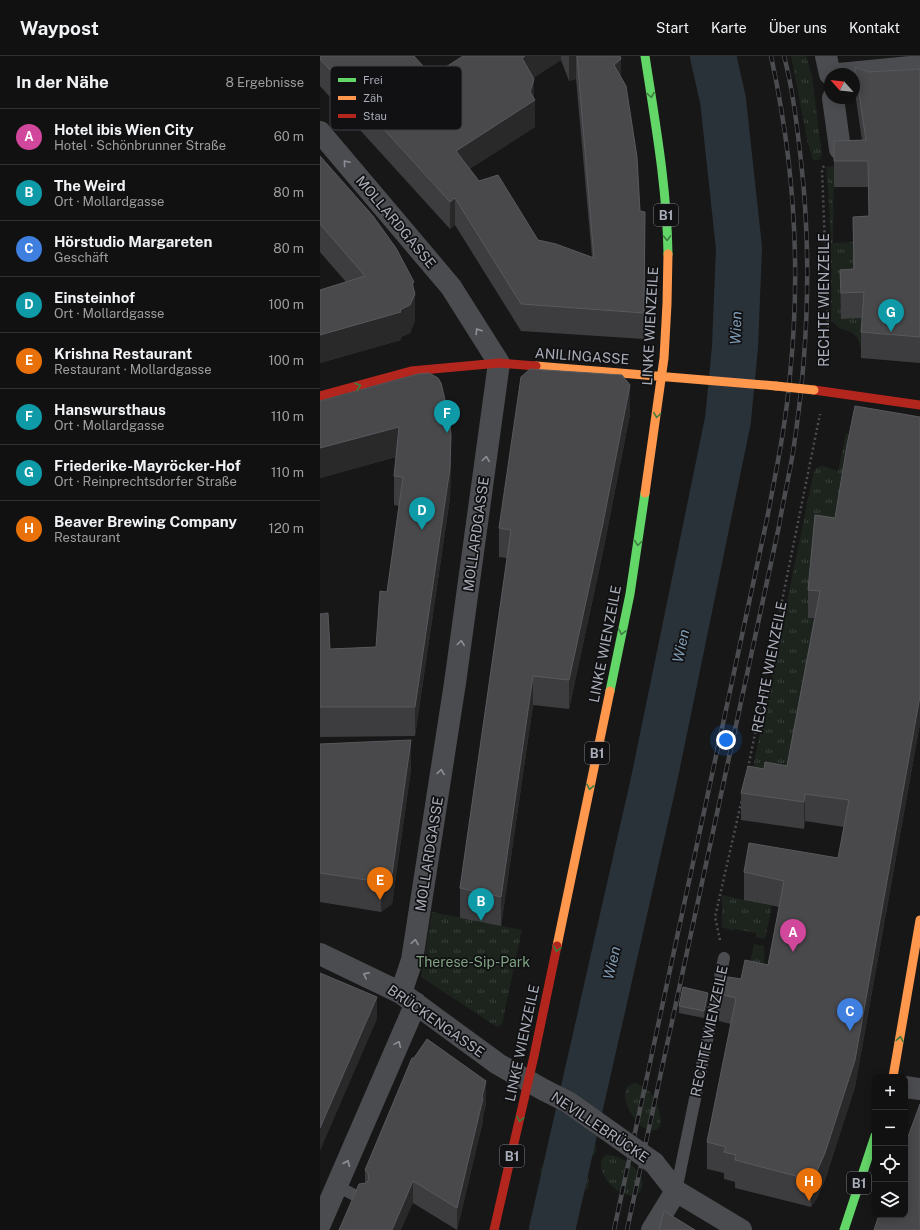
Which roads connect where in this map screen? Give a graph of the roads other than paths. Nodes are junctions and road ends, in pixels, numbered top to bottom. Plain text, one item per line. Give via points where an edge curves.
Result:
1 (645, 56) edge
2 (826, 56) edge
3 (920, 66) edge
4 (829, 68) edge
5 (860, 72) edge
6 (834, 104) edge
7 (320, 132) edge
8 (840, 149) edge
9 (500, 363) junction
10 (662, 376) junction
11 (320, 396) edge
12 (920, 405) edge
13 (920, 920) edge
14 (320, 954) edge
15 (724, 958) road end
16 (408, 998) junction
17 (894, 1074) edge
18 (537, 1086) junction
19 (908, 1087) edge
20 (920, 1089) edge
21 (872, 1145) edge
22 (337, 1186) junction
23 (676, 1191) junction
24 (362, 1199) edge
25 (320, 1224) edge
26 (494, 1230) edge
27 (652, 1230) edge
28 (741, 1230) edge
29 (844, 1230) edge

1 -> 10 main road, LINKE WIENZEILE / B1 via 661,166 667,230 668,292
2 - 4 street
3 - 5 street
6 - 8 street
9 -> 7 street, MOLLARDGASSE via 451,287
9 - 10 main road, ANILINGASSE
11 -> 9 main road, ANILINGASSE via 411,371
16 -> 9 street, MOLLARDGASSE
10 - 12 main road, ANILINGASSE, bridge via 819,390
10 -> 18 main road, LINKE WIENZEILE / B1 via 630,594
17 -> 13 main road
16 -> 14 street, BRÜCKENGASSE
15 - 23 lane, RECHTE WIENZEILE
16 - 18 street, BRÜCKENGASSE via 498,1064
22 -> 16 street, MOLLARDGASSE
18 - 23 street, NEVILLEBRÜCKE, bridge via 568,1102 654,1163
18 -> 26 main road, LINKE WIENZEILE / B1
19 - 20 street
21 - 29 main road, B1
22 - 24 lane
22 - 25 street, MOLLARDGASSE
23 - 27 street, RECHTE WIENZEILE
23 - 28 street

